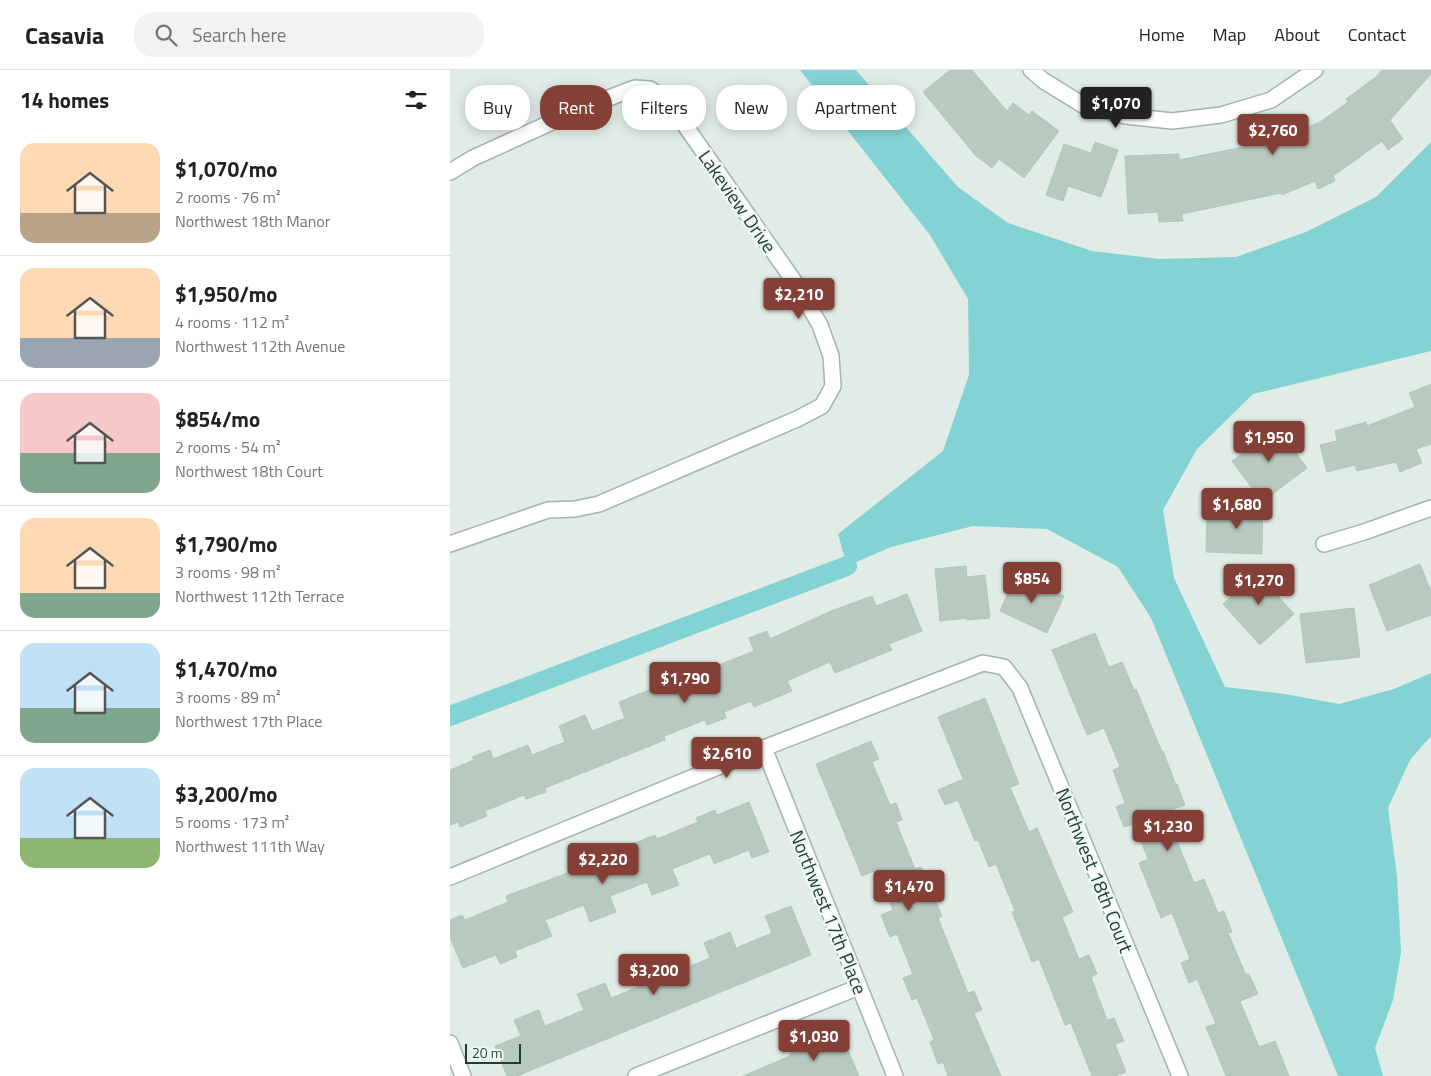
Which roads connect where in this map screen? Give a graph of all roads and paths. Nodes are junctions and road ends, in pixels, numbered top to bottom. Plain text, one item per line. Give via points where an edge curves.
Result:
1 (1031, 70) edge
2 (1315, 70) edge
3 (450, 172) edge
4 (1431, 508) edge
5 (450, 544) edge
6 (1324, 544) dead end
7 (764, 748) junction
8 (450, 877) edge
9 (859, 987) junction
10 (450, 1042) edge
11 (463, 1076) edge
12 (636, 1076) edge
13 (895, 1076) edge
14 (1180, 1076) edge

1 - 2 street via 1083,105 1126,116 1172,121 1221,115 1271,100
3 - 5 street, Lakeview Drive via 473,158 588,106 635,88 650,89 668,101 796,284 820,325 831,356 833,386 822,406 797,419 608,500 575,509 548,510
4 - 6 street
7 - 8 street
7 - 9 street, Northwest 17th Place
7 - 14 street, Northwest 18th Court via 983,663 1004,667 1020,688
9 - 12 street
9 - 13 street, Northwest 17th Place
10 - 11 street

